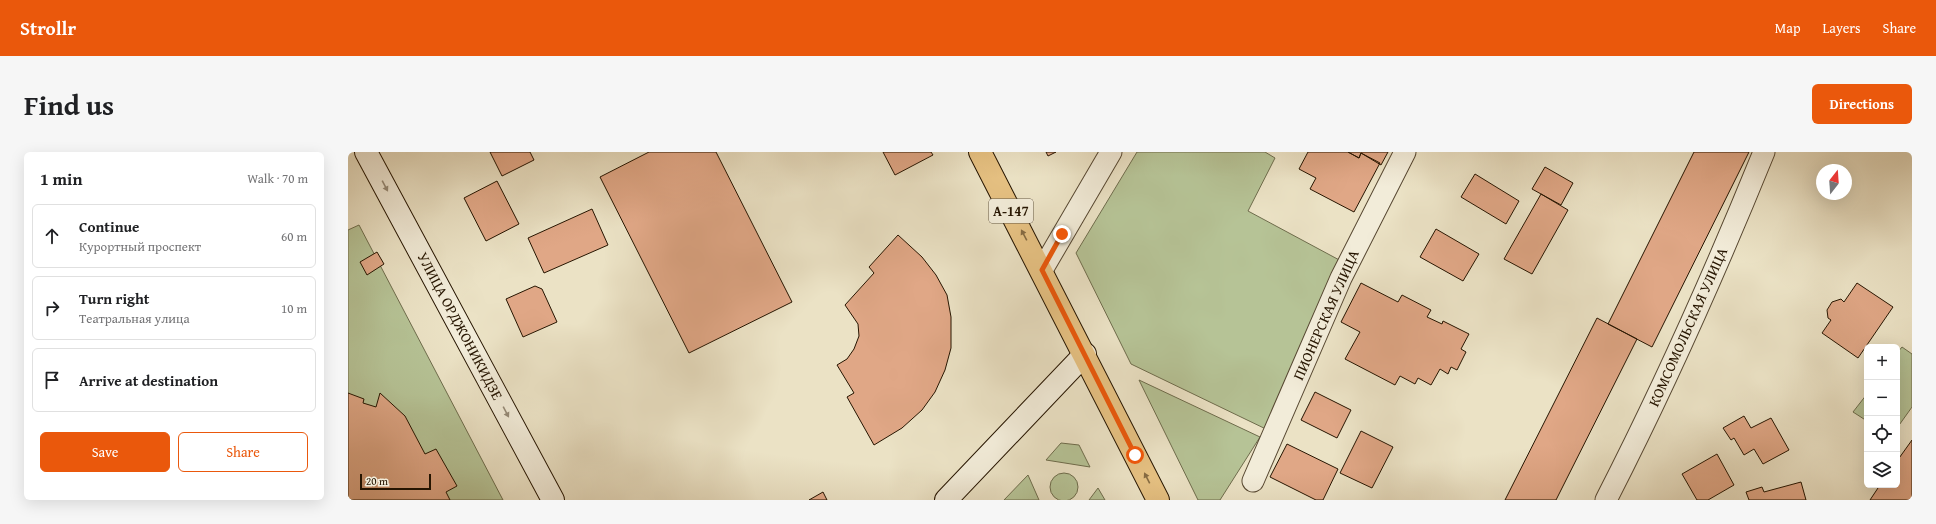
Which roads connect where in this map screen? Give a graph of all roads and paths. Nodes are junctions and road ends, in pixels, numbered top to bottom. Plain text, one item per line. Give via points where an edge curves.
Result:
1 (366, 152) edge
2 (980, 152) edge
3 (1111, 152) edge
4 (1405, 152) edge
5 (1763, 156) edge
6 (1042, 270) junction
7 (1085, 354) junction
8 (1253, 482) dead end
9 (553, 500) edge
10 (946, 500) edge
11 (1158, 500) edge
12 (1606, 500) edge

1 -> 9 main road, УЛИЦА ОРДЖОНИКИДЗЕ
6 -> 2 main road, А-147
3 - 6 street
4 - 8 street, ПИОНЕРСКАЯ УЛИЦА via 1341,278
5 - 12 street, КОМСОМОЛЬСКАЯ УЛИЦА via 1673,363
6 - 7 main road, А-147
7 - 10 main road
11 -> 7 main road, А-147

